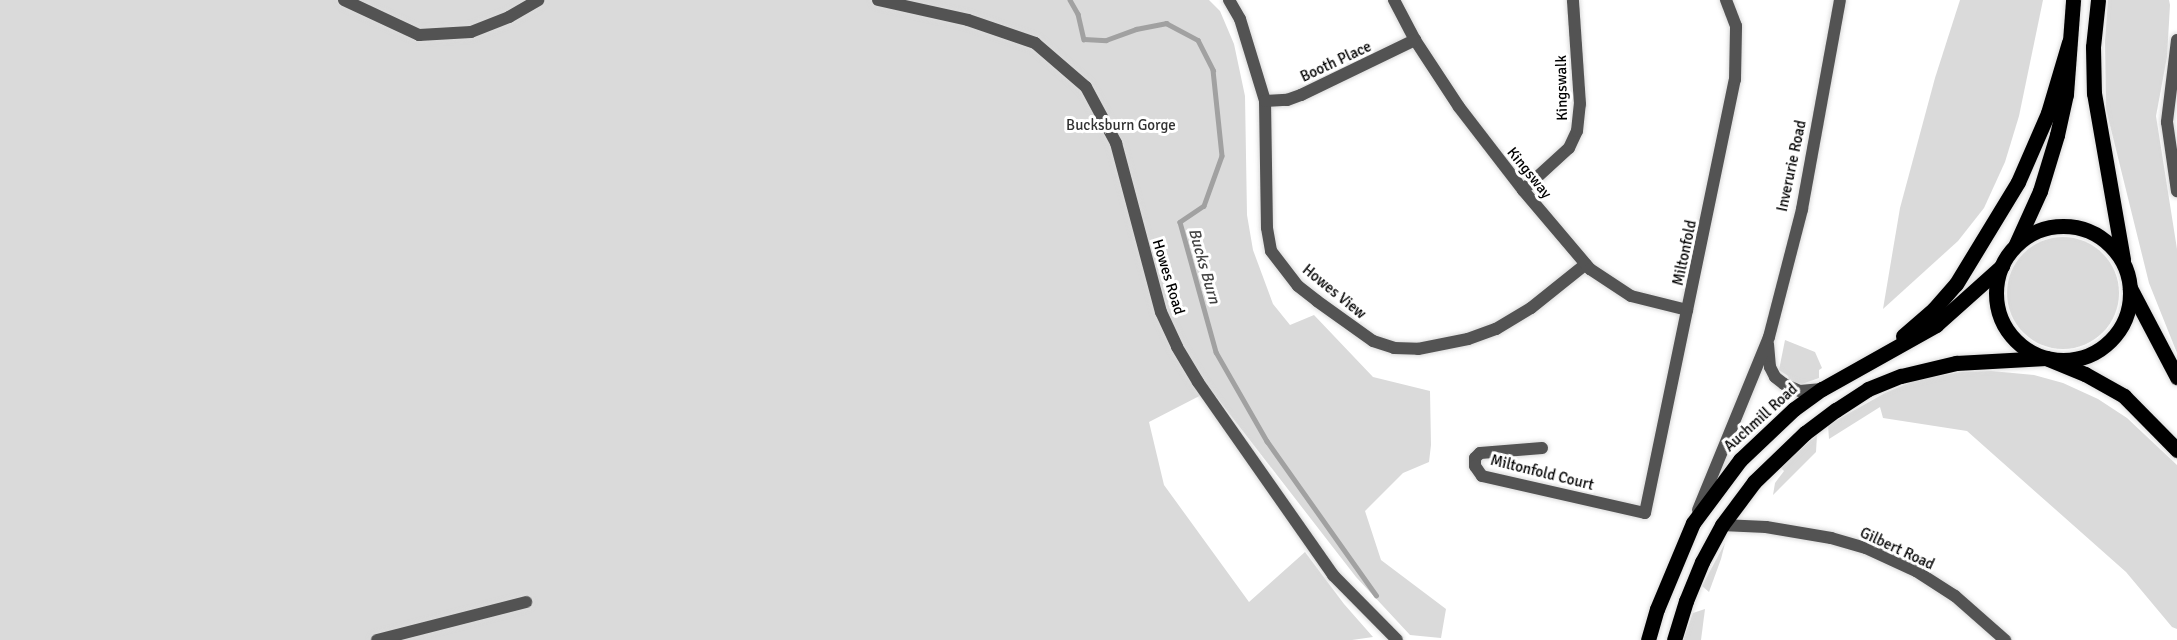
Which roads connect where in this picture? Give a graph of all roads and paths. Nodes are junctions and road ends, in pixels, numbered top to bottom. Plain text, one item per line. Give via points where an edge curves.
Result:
1 (344, 0) edge
2 (539, 0) edge
3 (878, 0) edge
4 (1228, 0) edge
5 (1394, 0) edge
6 (1573, 0) edge
7 (1726, 0) edge
8 (1840, 0) edge
9 (2073, 0) edge
10 (2097, 0) edge
11 (1415, 40) junction
12 (2177, 40) edge
13 (2069, 42) junction
14 (1265, 101) junction
15 (1523, 190) junction
16 (2177, 191) edge
17 (2015, 247) junction
18 (1586, 264) junction
19 (2124, 265) junction
20 (2002, 266) junction
21 (2130, 288) junction
22 (1688, 310) junction
23 (1768, 337) junction
24 (2046, 358) junction
25 (1854, 371) junction
26 (2177, 377) edge
27 (1822, 389) junction
28 (1542, 448) dead end
29 (2177, 450) edge
30 (1645, 513) joint
31 (1693, 523) junction
32 (1722, 525) junction
33 (526, 602) dead end
34 (377, 640) edge
35 (1397, 640) edge
36 (1648, 640) edge
37 (1674, 640) edge
38 (2005, 640) edge

1 - 2 street via 419,35 471,32
3 - 35 street, Howes Road via 968,20 1035,43 1086,87 1116,143 1161,312 1177,347 1333,575
4 - 14 street, Howes View via 1240,19
5 - 11 street, Kingsway
6 - 15 street, Kingswalk via 1580,104 1577,131 1569,148
7 - 22 street, Miltonfold via 1736,26 1735,80
8 - 23 street, Inverurie Road via 1802,209
9 - 13 main road
10 - 19 main road via 2094,93
11 - 14 street, Booth Place via 1301,95
11 - 15 street, Kingsway via 1459,107
12 - 16 street via 2167,122
13 - 17 main road via 2066,94 2057,135 2040,191
13 - 25 main road via 2031,157 1968,267 1918,324
14 - 18 street, Howes View via 1267,228 1271,251 1298,286 1373,341 1395,348 1418,349 1482,335 1531,308
15 - 18 street, Kingsway
17 - 19 main road via 2042,230 2074,227 2103,240
17 - 20 main road
18 - 22 street, Kingsway via 1632,296
19 - 21 main road
20 - 24 main road via 1997,300 2003,322 2025,348
20 - 25 main road, Auchmill Road via 1935,325
21 - 24 main road via 2123,323 2099,350 2082,358
21 - 26 main road
22 - 30 street, Miltonfold
23 - 27 street, Inverurie Road via 1768,355 1776,377 1800,391
23 - 31 street, Inverurie Road
24 - 29 main road via 2124,396
24 - 32 main road via 1956,363 1918,370 1868,389 1786,450 1754,482
25 - 27 main road, Auchmill Road
27 - 31 main road, Auchmill Road via 1747,452
28 - 30 street, Miltonfold Court via 1480,453 1475,466 1482,476
31 - 36 main road, Auchmill Road via 1656,609
32 - 37 main road via 1693,582
32 - 38 street, Gilbert Road via 1784,530 1866,548 1916,570 1955,596
33 - 34 street

